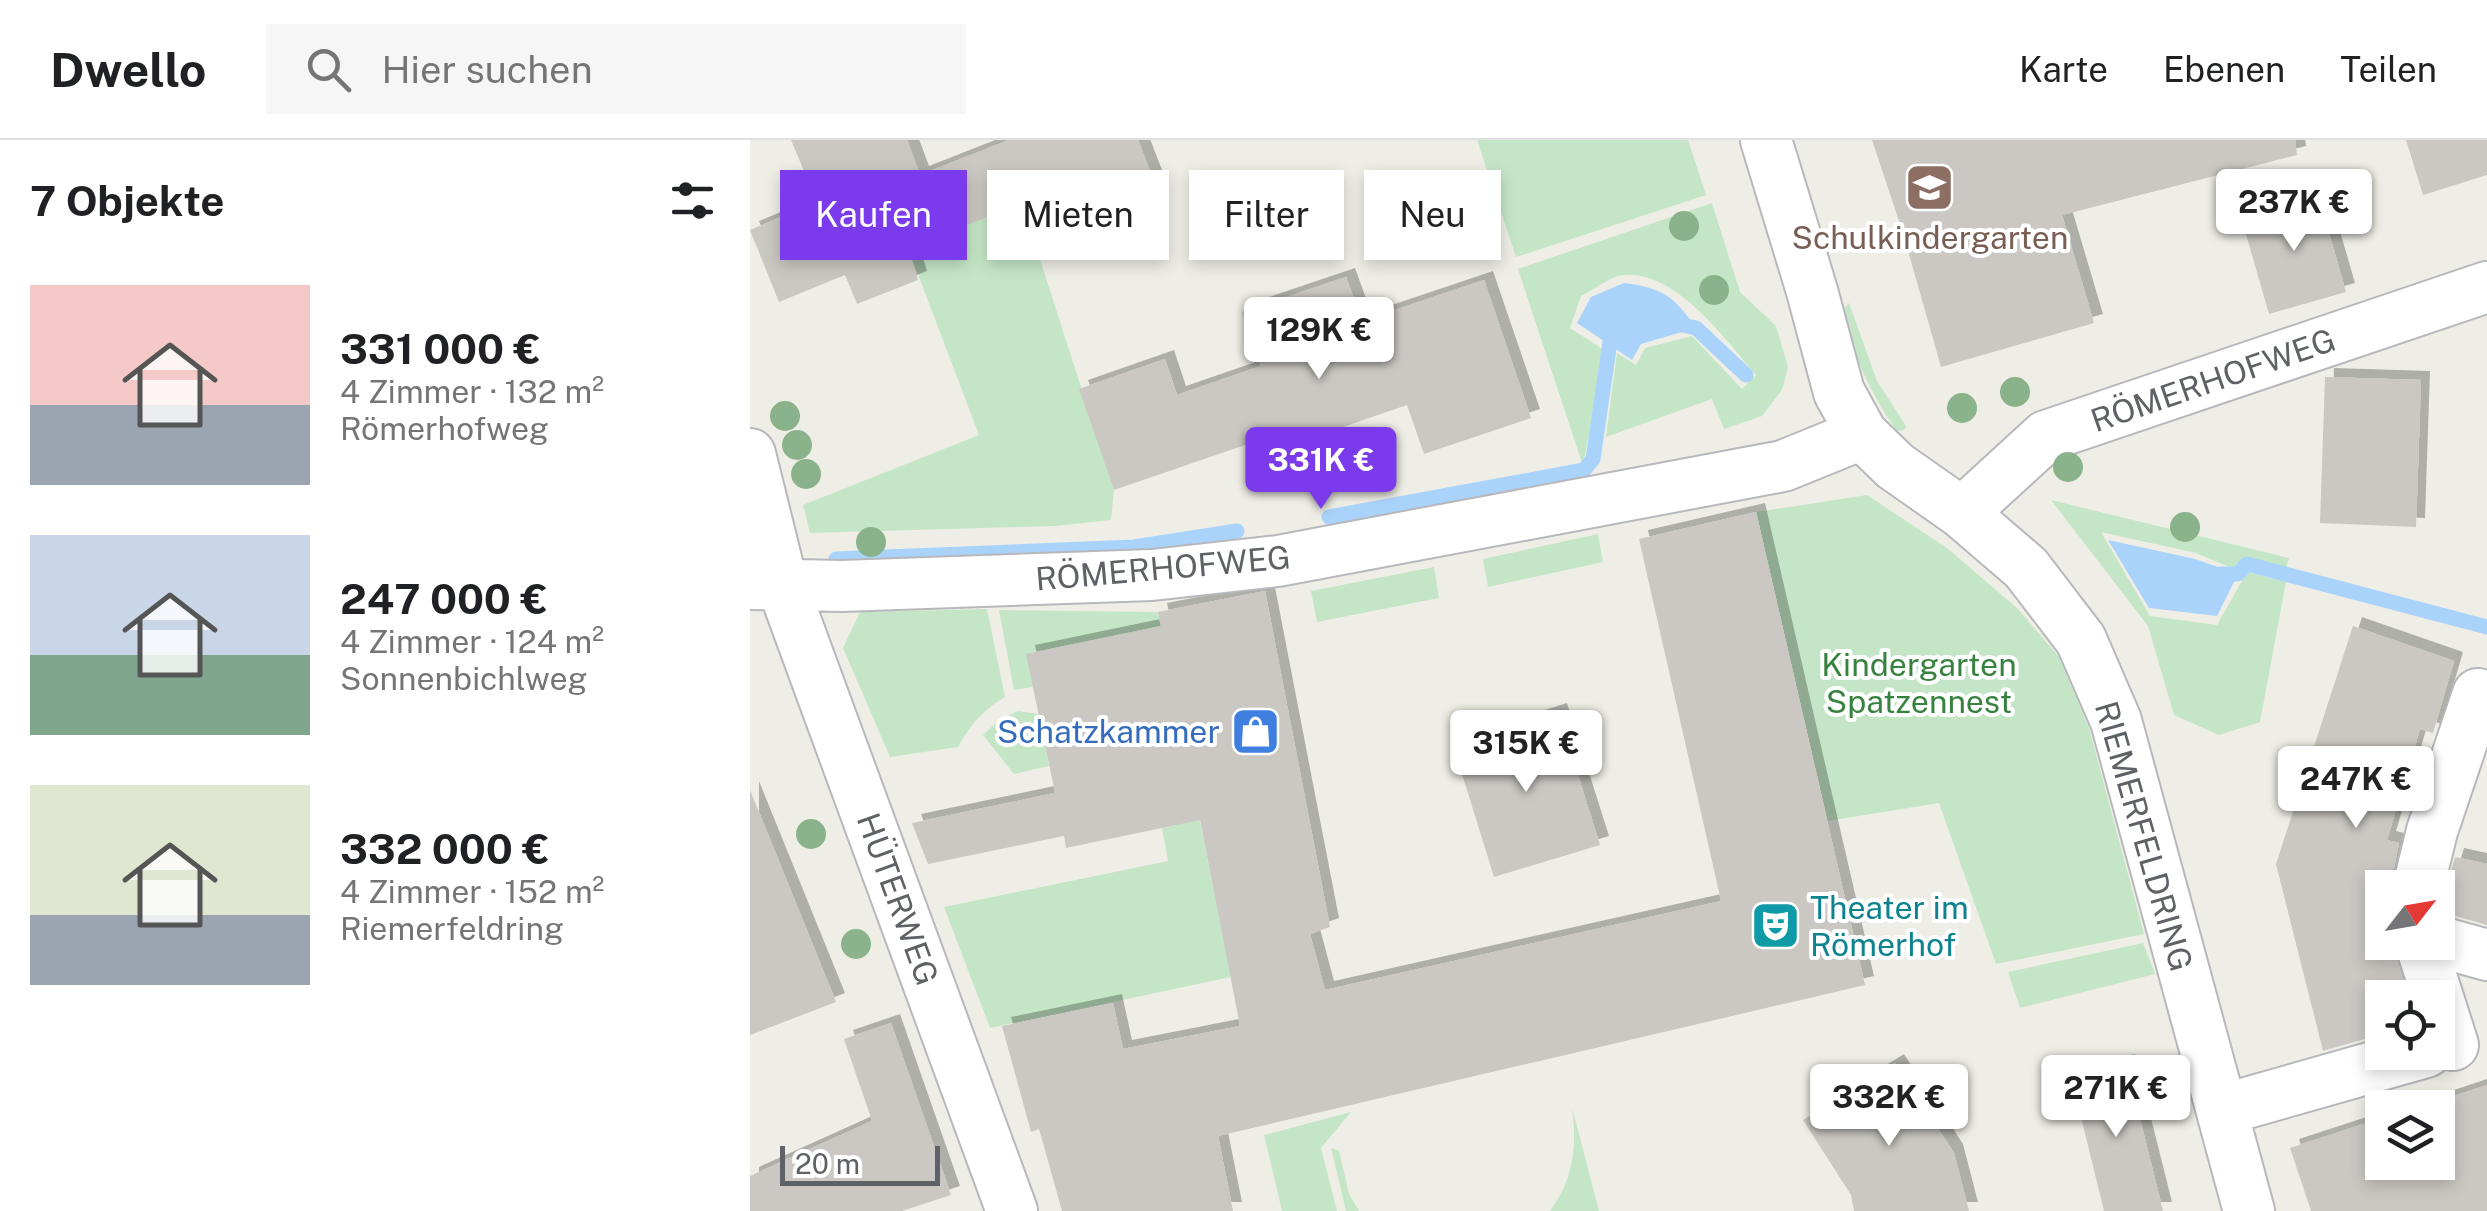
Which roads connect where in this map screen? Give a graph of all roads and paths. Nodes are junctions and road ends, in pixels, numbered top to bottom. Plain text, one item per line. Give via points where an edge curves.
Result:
1 (1766, 140) edge
2 (2487, 287) edge
3 (1862, 434) junction
4 (750, 454) edge
5 (1962, 513) junction
6 (767, 585) edge
7 (2478, 694) dead end
8 (2422, 870) edge
9 (2455, 946) edge
10 (2487, 955) edge
11 (2365, 1069) edge
12 (2222, 1110) junction
13 (1012, 1211) edge
14 (2249, 1211) edge

1 - 3 street, RIEMERFELDRING via 1839,392
2 - 5 street, RÖMERHOFWEG via 2046,436
3 - 5 street, RIEMERFELDRING
3 - 6 street, RÖMERHOFWEG via 1783,466 1278,561 1152,575
4 - 6 street, HÜTERWEG
5 - 12 street, RIEMERFELDRING via 2026,568 2081,640 2116,721
6 - 13 street, HÜTERWEG
7 - 8 street
9 - 10 street
11 - 12 street
12 - 14 street, RIEMERFELDRING

